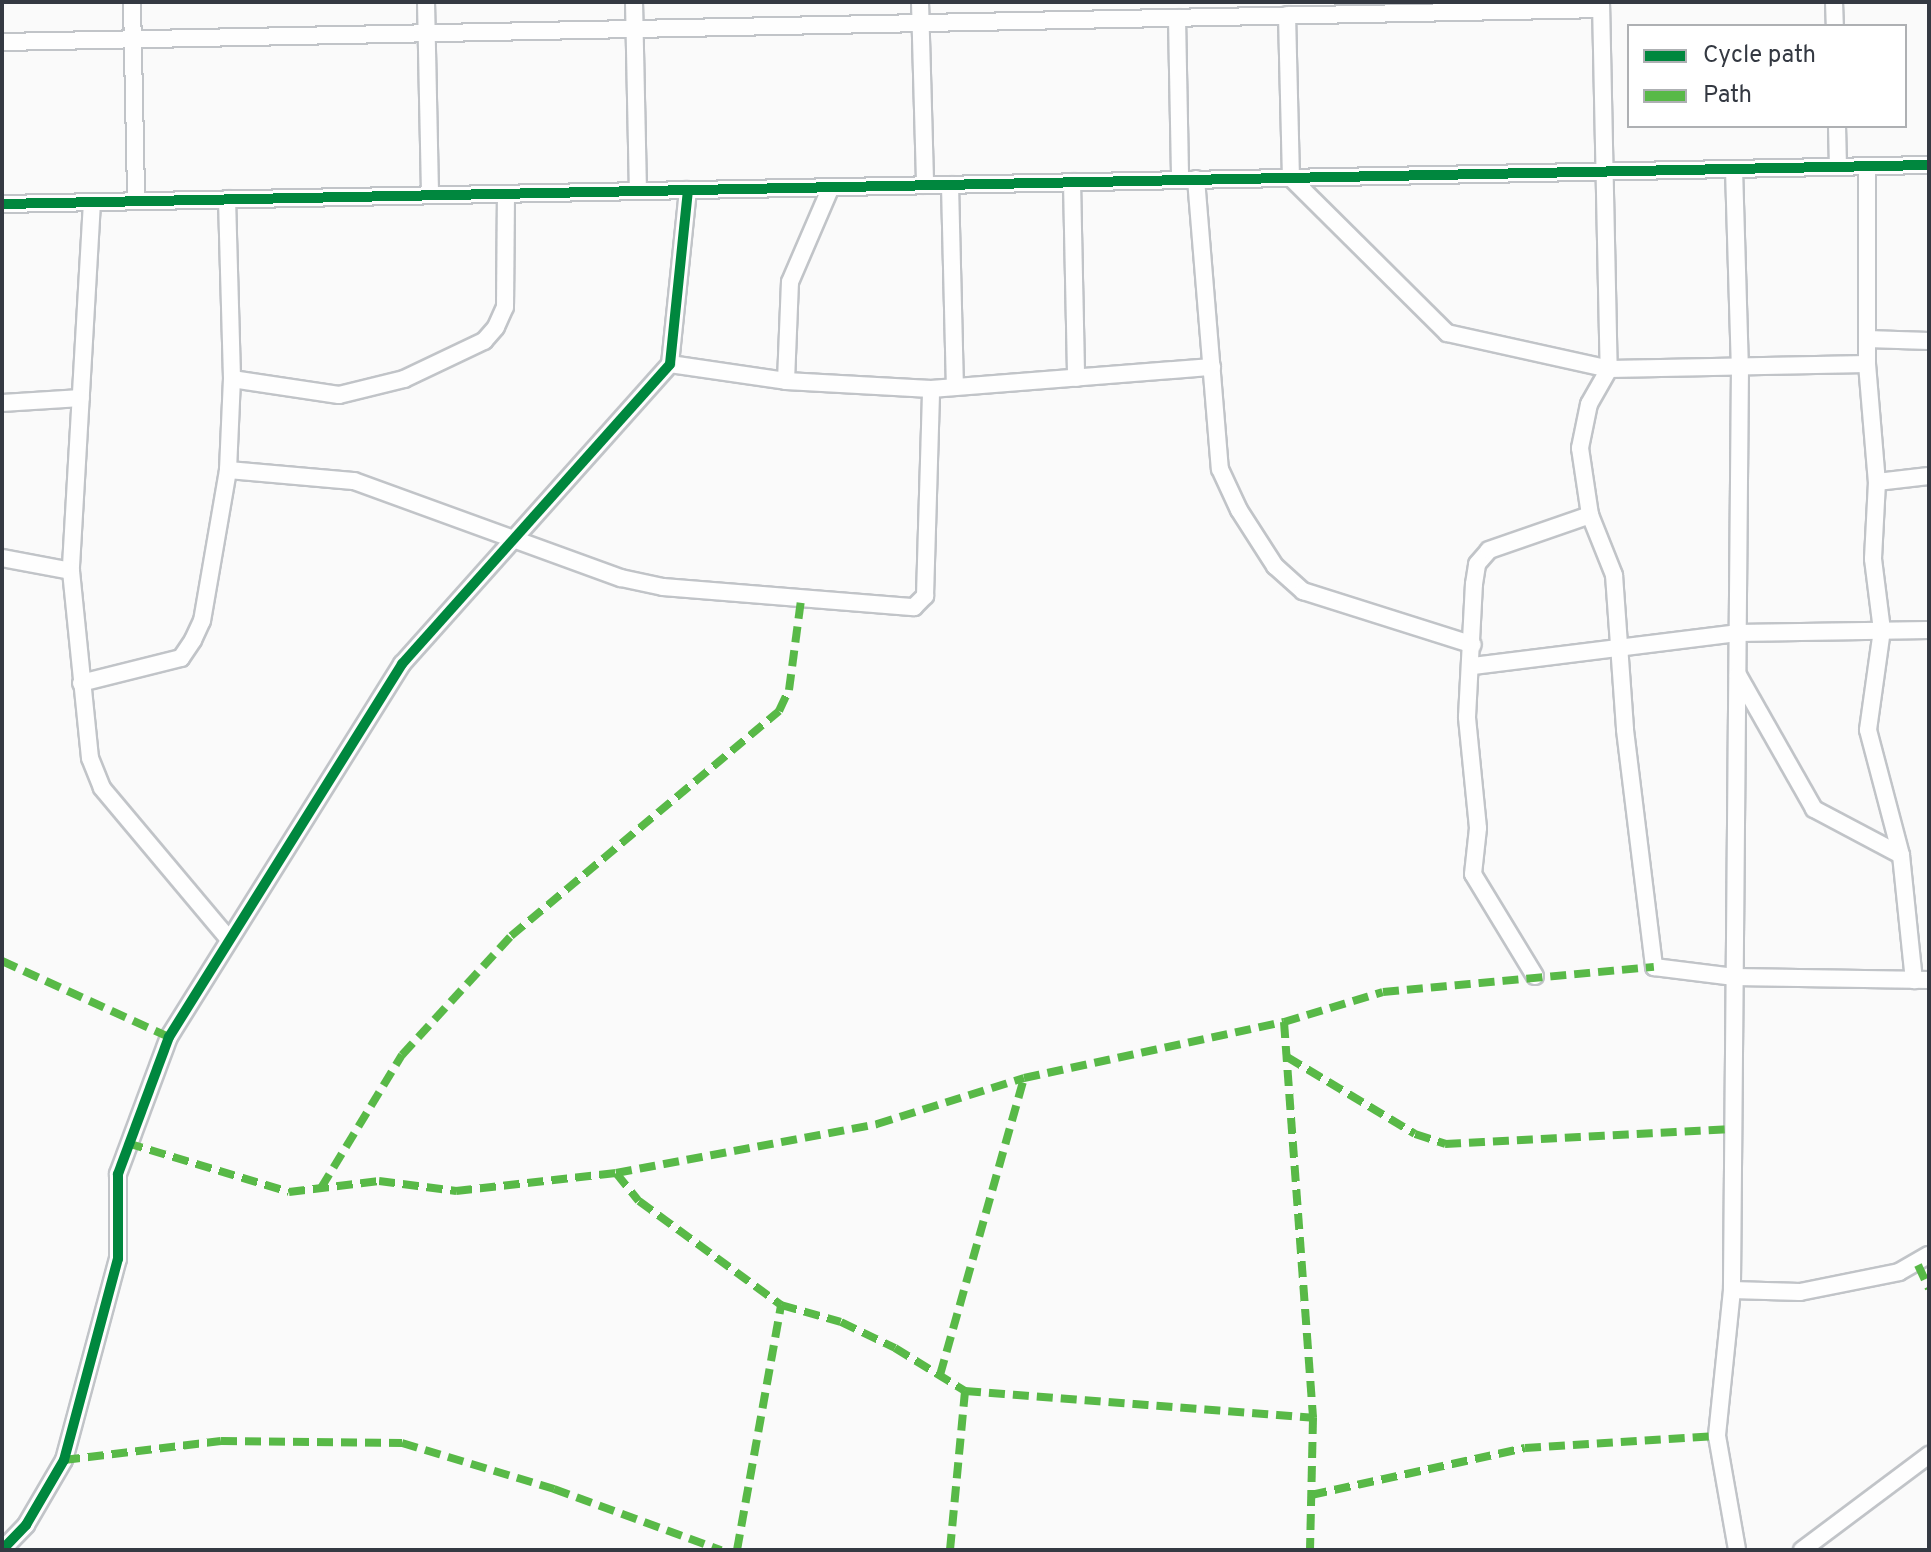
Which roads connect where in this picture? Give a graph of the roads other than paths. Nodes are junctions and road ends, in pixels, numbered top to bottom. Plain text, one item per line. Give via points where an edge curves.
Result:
1 (132, 2) edge
2 (426, 2) edge
3 (634, 2) edge
4 (920, 2) edge
5 (1834, 2) edge
6 (1601, 6) edge
7 (1166, 13) edge
8 (1287, 15) junction
9 (921, 23) junction
10 (1835, 24) edge
11 (635, 29) junction
12 (427, 33) junction
13 (132, 39) junction
14 (2, 42) edge
15 (1837, 128) edge
16 (1929, 165) edge
17 (1838, 166) junction
18 (1867, 166) junction
19 (1734, 169) junction
20 (1605, 171) junction
21 (1291, 178) junction
22 (1188, 180) junction
23 (1072, 182) junction
24 (925, 185) junction
25 (950, 185) junction
26 (831, 187) junction
27 (688, 190) junction
28 (638, 191) junction
29 (506, 194) junction
30 (430, 195) junction
31 (227, 199) junction
32 (136, 201) junction
33 (92, 202) junction
34 (2, 204) edge
35 (1867, 339) junction
36 (1929, 341) edge
37 (670, 364) junction
38 (1867, 364) junction
39 (1740, 366) junction
40 (1212, 367) junction
41 (1609, 369) junction
42 (1076, 378) junction
43 (232, 379) junction
44 (786, 381) junction
45 (955, 387) junction
46 (931, 389) junction
47 (81, 398) junction
48 (2, 403) edge
49 (228, 470) junction
50 (1929, 476) edge
51 (1877, 482) junction
52 (1590, 515) junction
53 (515, 538) junction
54 (2, 558) edge
55 (71, 571) junction
56 (1882, 630) junction
57 (1929, 630) edge
58 (1737, 633) junction
59 (1620, 644) junction
60 (1473, 645) junction
61 (1473, 666) junction
62 (1738, 673) junction
63 (81, 683) junction
64 (1901, 855) junction
65 (227, 937) junction
66 (1535, 976) dead end
67 (1734, 977) junction
68 (1921, 980) edge
69 (1929, 1255) edge
70 (1732, 1290) junction
71 (1929, 1455) edge
72 (2, 1550) edge
73 (1737, 1550) edge
74 (1802, 1550) edge

1 - 13 street
2 - 12 street
3 - 11 street
4 - 9 street
5 - 10 street
6 - 8 street
6 - 20 street
7 - 8 street
7 - 9 street
7 - 22 street
8 - 21 street
9 - 11 street
9 - 24 street
11 - 12 street
11 - 28 street
12 - 13 street
12 - 30 street
13 - 14 street
13 - 32 street
15 - 17 street
16 - 18 street
17 - 18 street
17 - 19 street
18 - 35 street
19 - 20 street
19 - 39 street
20 - 21 street
20 - 41 street
21 - 22 street
21 - 41 street via 1447,333
22 - 23 street
22 - 40 street
23 - 25 street
23 - 42 street
24 - 25 street
24 - 26 street
25 - 45 street
26 - 27 street
26 - 44 street via 790,282
27 - 28 street
27 - 37 street
28 - 29 street
29 - 30 street
29 - 43 street via 505,307 484,341 404,379 339,395
30 - 31 street
31 - 32 street
31 - 43 street
32 - 33 street
33 - 34 street
33 - 47 street
35 - 36 street
35 - 38 street
37 - 44 street
37 - 53 street
38 - 39 street
38 - 51 street
39 - 41 street
39 - 58 street
40 - 42 street
40 - 60 street via 1220,469 1275,566 1303,591
41 - 52 street via 1589,404 1580,448
42 - 45 street
43 - 49 street
44 - 46 street
45 - 46 street
46 - 53 street via 925,596 914,607 663,587 621,578
47 - 48 street
47 - 55 street
49 - 53 street via 354,481
49 - 63 street via 202,621 181,658
50 - 51 street
51 - 56 street via 1873,559
52 - 59 street via 1614,575
52 - 60 street via 1489,550 1477,564
53 - 65 street via 402,664
54 - 55 street
55 - 63 street
56 - 57 street
56 - 58 street
56 - 64 street via 1868,730
58 - 59 street
58 - 62 street
59 - 61 street
59 - 67 street via 1625,730 1654,967
60 - 61 street
61 - 66 street via 1467,717 1478,828 1473,874
62 - 64 street via 1814,809
62 - 67 street
63 - 65 street via 90,758 102,788
64 - 68 street
65 - 72 street via 169,1037 127,1143 118,1174 118,1259 64,1460 26,1525
67 - 68 street
67 - 70 street
69 - 70 street via 1899,1272 1827,1287
70 - 73 street via 1717,1436
71 - 74 street

